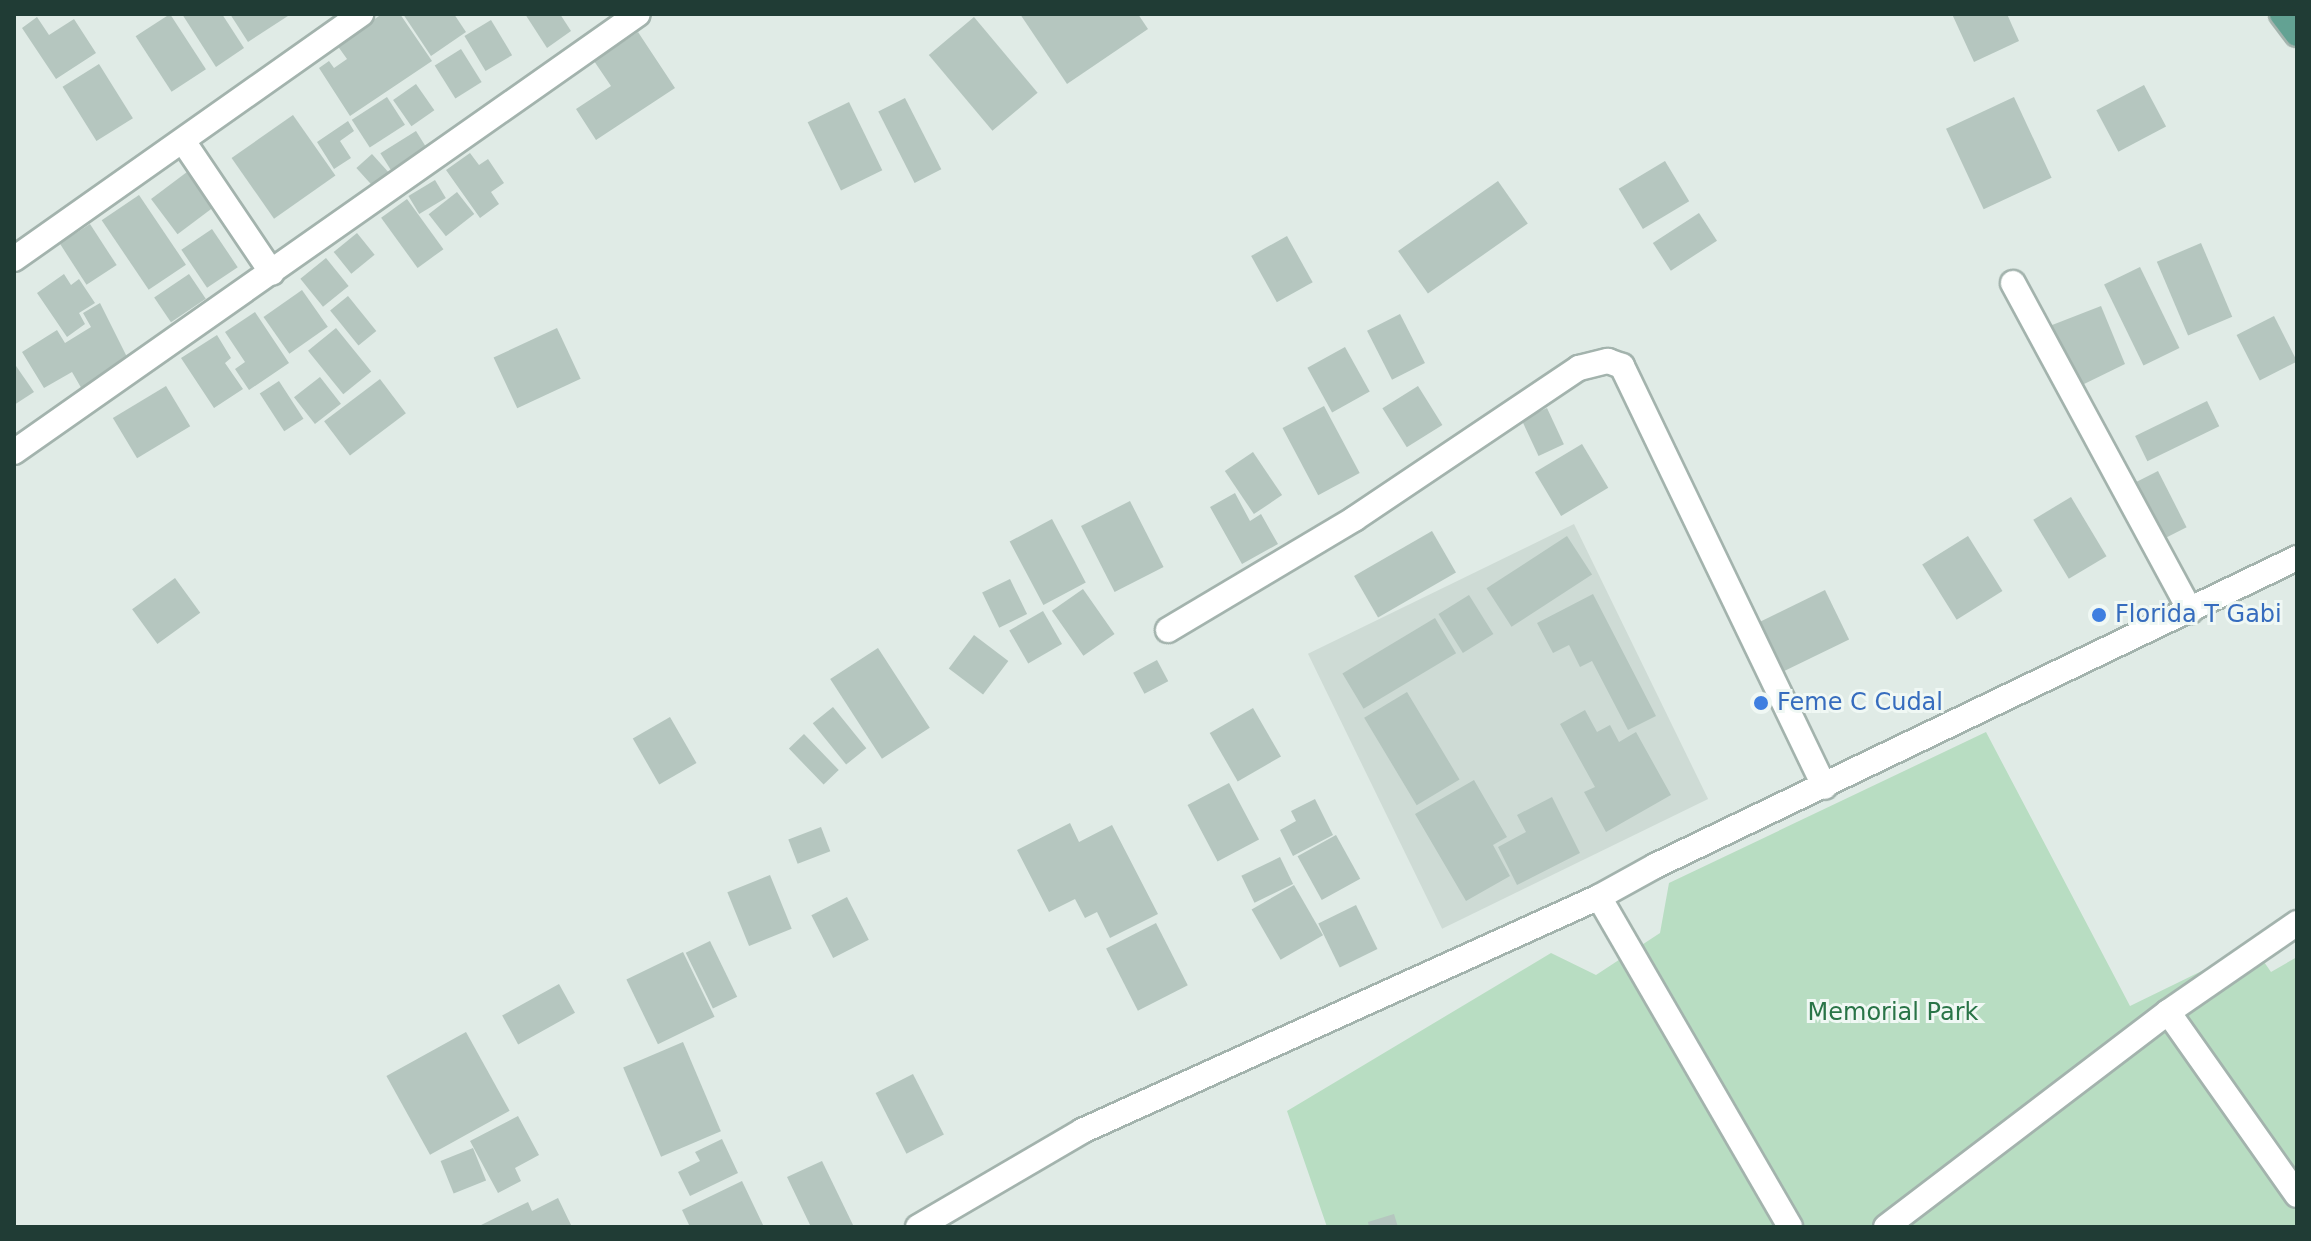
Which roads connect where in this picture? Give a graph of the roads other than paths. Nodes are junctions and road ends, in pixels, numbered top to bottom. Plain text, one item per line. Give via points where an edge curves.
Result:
1 (361, 14) edge
2 (638, 14) edge
3 (2282, 14) edge
4 (2297, 34) edge
5 (183, 141) junction
6 (14, 259) edge
7 (272, 273) junction
8 (2013, 283) dead end
9 (14, 452) edge
10 (2297, 558) edge
11 (2190, 611) junction
12 (1168, 630) dead end
13 (1825, 787) junction
14 (1599, 897) junction
15 (2297, 923) edge
16 (2168, 1012) junction
17 (2297, 1195) edge
18 (918, 1227) edge
19 (1790, 1227) edge
20 (1886, 1227) edge

1 - 5 street
2 - 7 street
3 - 4 main road
5 - 6 street
5 - 7 street
7 - 9 street
8 - 11 street
10 - 11 street
11 - 13 street
12 - 13 street via 1354,519 1579,368 1608,361 1622,366
13 - 14 street
14 - 18 street via 1082,1131
14 - 19 street
15 - 16 street
16 - 17 street
16 - 20 street

